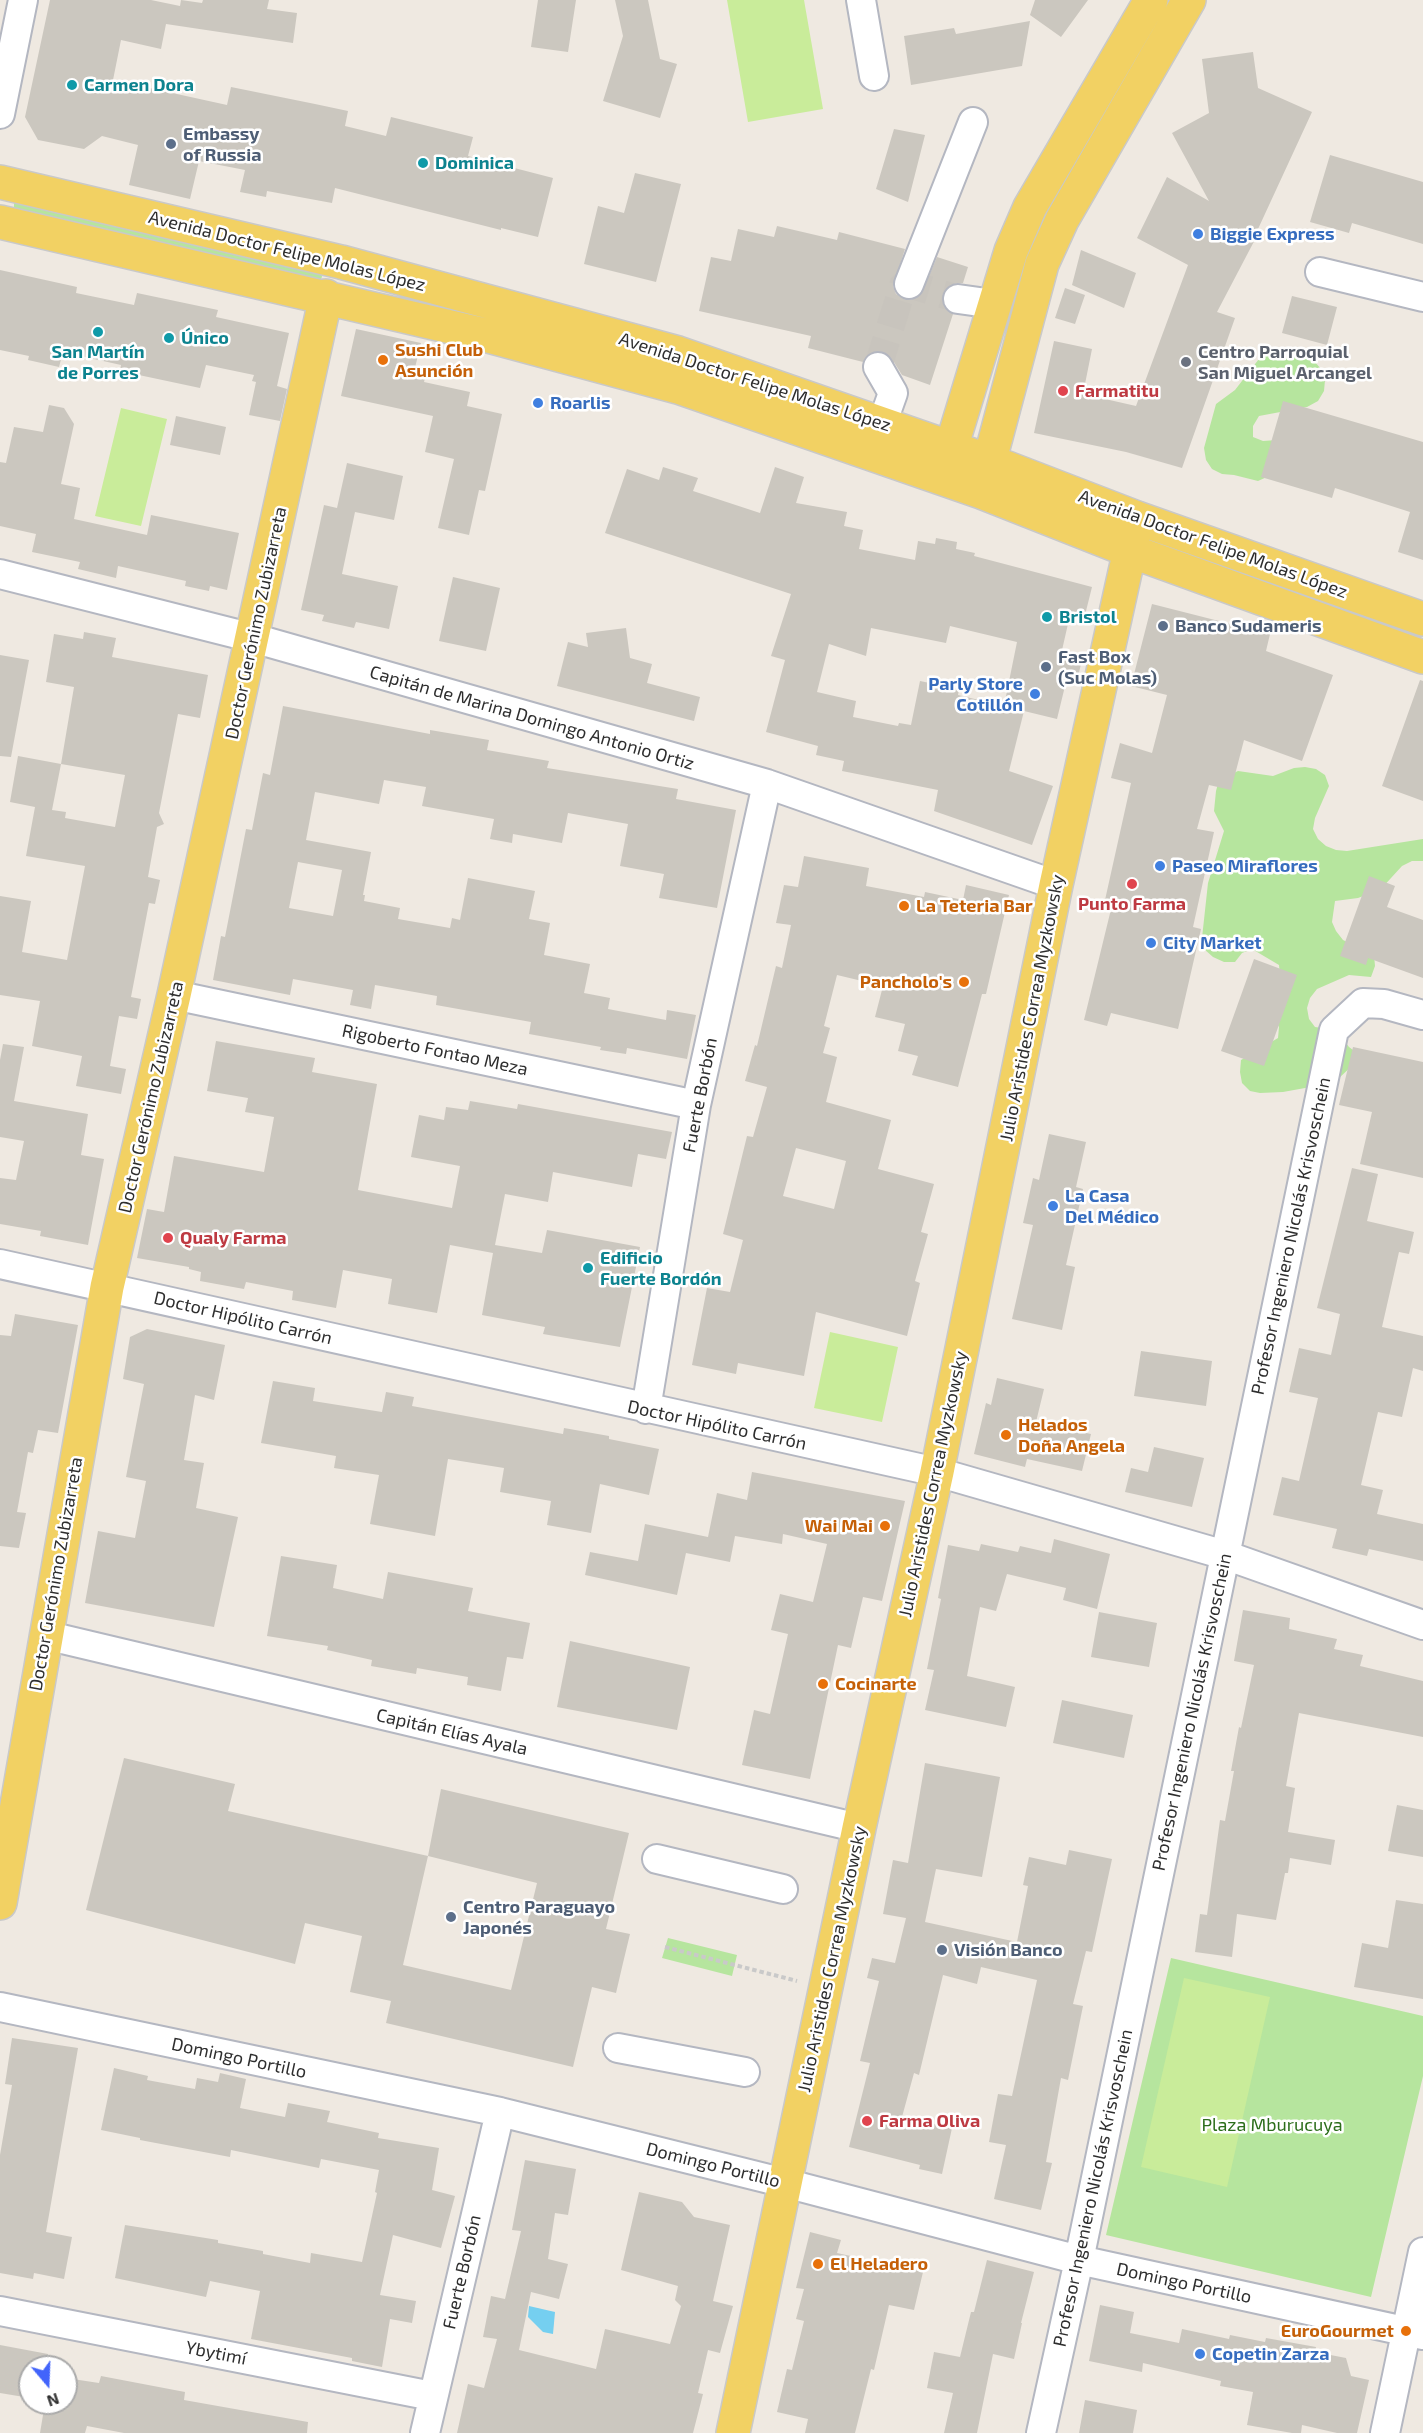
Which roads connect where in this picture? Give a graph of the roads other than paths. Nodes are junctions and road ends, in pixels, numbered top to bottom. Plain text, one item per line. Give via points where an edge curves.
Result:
1 (23, 0) edge
2 (861, 0) edge
3 (1151, 0) edge
4 (1189, 0) edge
5 (874, 76) dead end
6 (0, 114) edge
7 (973, 122) dead end
8 (0, 182) edge
9 (0, 222) edge
10 (1320, 272) dead end
11 (909, 284) dead end
12 (326, 297) junction
13 (1423, 297) edge
14 (958, 299) tunnel mouth
15 (492, 303) junction
16 (994, 304) junction
17 (878, 367) tunnel mouth
18 (882, 424) junction
19 (989, 461) junction
20 (946, 463) junction
21 (981, 492) junction
22 (1133, 534) junction
23 (0, 574) edge
24 (1423, 619) edge
25 (253, 638) junction
26 (1423, 657) edge
27 (767, 784) junction
28 (1056, 885) junction
29 (174, 995) junction
30 (1423, 1015) edge
31 (696, 1106) junction
32 (0, 1264) edge
33 (107, 1287) junction
34 (646, 1409) junction
35 (937, 1472) junction
36 (1225, 1555) junction
37 (1423, 1625) edge
38 (45, 1635) junction
39 (859, 1828) junction
40 (657, 1859) dead end
41 (783, 1889) dead end
42 (0, 1903) edge
43 (0, 2007) edge
44 (618, 2048) dead end
45 (745, 2072) dead end
46 (500, 2112) junction
47 (785, 2183) junction
48 (1423, 2252) edge
49 (1079, 2260) junction
50 (0, 2311) edge
51 (1415, 2333) edge
52 (432, 2396) junction
53 (425, 2433) edge
54 (733, 2433) edge
55 (1041, 2433) edge
56 (1385, 2433) edge

1 - 6 street
2 - 5 street
3 - 16 main road via 1030,207
4 - 19 main road via 1062,220 1042,264
7 - 11 street
8 - 15 main road, Avenida Doctor Felipe Molas López via 341,262
9 - 12 main road, Avenida Doctor Felipe Molas López
10 - 13 street
12 - 15 main road via 361,282 459,307
12 - 20 main road, Avenida Doctor Felipe Molas López via 485,335
12 - 25 main road, Doctor Gerónimo Zubizarreta
14 - 16 street
15 - 18 main road, Avenida Doctor Felipe Molas López via 678,353
16 - 20 main road
17 - 18 street via 892,393
18 - 20 main road, Avenida Doctor Felipe Molas López
19 - 20 main road, Avenida Doctor Felipe Molas López
19 - 21 main road
19 - 22 main road, Avenida Doctor Felipe Molas López
20 - 21 main road, Avenida Doctor Felipe Molas López
21 - 22 main road, Avenida Doctor Felipe Molas López
22 - 24 main road, Avenida Doctor Felipe Molas López
22 - 26 main road, Avenida Doctor Felipe Molas López
22 - 28 main road, Julio Aristides Correa Myzkowsky
23 - 25 street, Capitán de Marina Domingo Antonio Ortiz
25 - 27 street, Capitán de Marina Domingo Antonio Ortiz
25 - 29 main road, Doctor Gerónimo Zubizarreta
27 - 28 street, Capitán de Marina Domingo Antonio Ortiz
27 - 31 street, Fuerte Borbón
28 - 35 main road, Julio Aristides Correa Myzkowsky
29 - 31 street, Rigoberto Fontao Meza
29 - 33 main road, Doctor Gerónimo Zubizarreta
30 - 36 street, Profesor Ingeniero Nicolás Krisvoschein via 1384,1004 1363,1003 1334,1030
31 - 34 street, Fuerte Borbón
32 - 33 street, Doctor Hipólito Carrón
33 - 34 street, Doctor Hipólito Carrón
33 - 38 main road, Doctor Gerónimo Zubizarreta
34 - 35 street, Doctor Hipólito Carrón
35 - 36 street, Doctor Hipólito Carrón
35 - 39 main road, Julio Aristides Correa Myzkowsky
36 - 37 street, Doctor Hipólito Carrón
36 - 49 street, Profesor Ingeniero Nicolás Krisvoschein
38 - 39 street, Capitán Elías Ayala
38 - 42 main road, Doctor Gerónimo Zubizarreta
39 - 47 main road, Julio Aristides Correa Myzkowsky
40 - 41 street
43 - 46 street, Domingo Portillo
44 - 45 street
46 - 47 street, Domingo Portillo
46 - 52 street, Fuerte Borbón
47 - 49 street, Domingo Portillo
47 - 54 main road, Julio Aristides Correa Myzkowsky
48 - 51 street
49 - 51 street, Domingo Portillo
49 - 55 street, Profesor Ingeniero Nicolás Krisvoschein
50 - 52 street, Ybytimí
51 - 56 street
52 - 53 street, Fuerte Borbón

